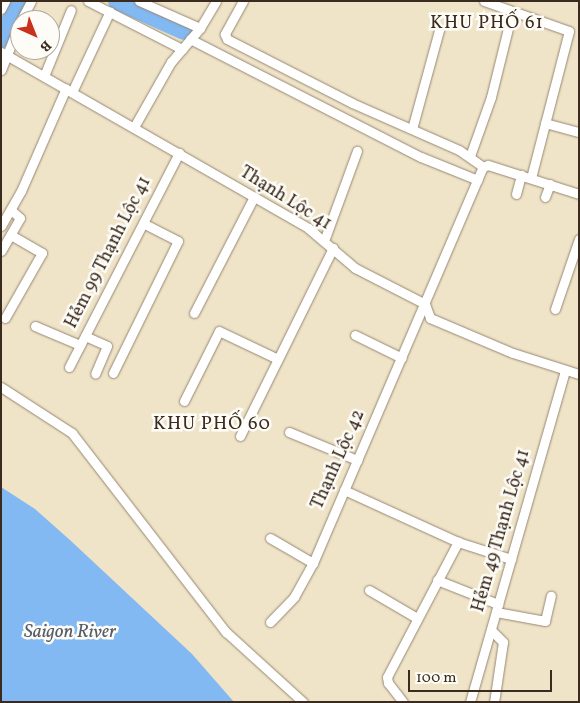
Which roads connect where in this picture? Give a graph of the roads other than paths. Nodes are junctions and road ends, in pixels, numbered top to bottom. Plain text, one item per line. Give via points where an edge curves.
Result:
1 (5, 1) edge
2 (88, 1) edge
3 (139, 1) edge
4 (216, 1) edge
5 (242, 1) edge
6 (484, 1) edge
7 (1, 9) edge
8 (71, 10) dead end
9 (110, 11) junction
10 (512, 12) junction
11 (200, 28) junction
12 (439, 30) dead end
13 (190, 39) junction
14 (10, 42) edge
15 (182, 49) junction
16 (4, 54) edge
17 (1, 70) edge
18 (44, 76) junction
19 (69, 90) junction
20 (545, 123) junction
21 (134, 128) junction
22 (412, 129) junction
23 (579, 132) edge
24 (357, 151) dead end
25 (178, 153) junction
26 (470, 156) junction
27 (483, 167) junction
28 (521, 175) junction
29 (531, 178) junction
30 (478, 180) junction
31 (550, 184) junction
32 (516, 194) dead end
33 (579, 194) edge
34 (254, 197) junction
35 (545, 197) dead end
36 (12, 210) junction
37 (143, 223) junction
38 (1, 226) edge
39 (11, 235) junction
40 (579, 239) edge
41 (324, 241) junction
42 (333, 248) junction
43 (1, 251) edge
44 (425, 304) junction
45 (555, 309) dead end
46 (194, 314) dead end
47 (5, 318) dead end
48 (35, 326) dead end
49 (355, 335) dead end
50 (85, 336) junction
51 (80, 345) junction
52 (402, 358) junction
53 (278, 359) junction
54 (69, 367) dead end
55 (565, 370) junction
56 (113, 373) dead end
57 (95, 374) dead end
58 (579, 374) edge
59 (1, 388) edge
60 (184, 400) dead end
61 (289, 432) dead end
62 (240, 436) dead end
63 (357, 460) junction
64 (344, 490) junction
65 (270, 538) dead end
66 (458, 542) junction
67 (511, 559) junction
68 (313, 563) junction
69 (436, 580) junction
70 (369, 590) dead end
71 (551, 596) dead end
72 (497, 608) junction
73 (417, 618) junction
74 (270, 622) dead end
75 (491, 630) junction
76 (303, 702) edge
77 (403, 702) edge
78 (470, 702) edge
79 (494, 702) edge

1 - 7 street
2 - 9 street
3 - 11 street
4 - 11 street
5 - 22 street via 226,34 227,39 352,104
6 - 10 street
8 - 18 street
9 - 15 street
9 - 19 street
10 - 20 street via 569,31
10 - 26 street via 491,97
11 - 13 street
12 - 22 street
13 - 15 street
13 - 30 street via 421,157
14 - 16 street
15 - 21 street via 171,62
16 - 17 street
16 - 18 street, Thạnh Lộc 41
18 - 19 street, Thạnh Lộc 41
19 - 21 street, Thạnh Lộc 41
19 - 36 street
20 - 23 street
20 - 29 street
21 - 25 street, Thạnh Lộc 41
22 - 26 street
24 - 41 street
25 - 34 street, Thạnh Lộc 41
25 - 37 street, Hẻm 99 Thạnh Lộc 41
26 - 27 street
27 - 28 street via 488,165
27 - 30 street, Thạnh Lộc 42
28 - 29 street
28 - 32 street
29 - 31 street
30 - 44 street, Thạnh Lộc 42
31 - 33 street
31 - 35 street
34 - 41 street, Thạnh Lộc 41
34 - 46 street
36 - 38 street
36 - 39 street via 20,218
37 - 50 street, Hẻm 99 Thạnh Lộc 41
37 - 56 street via 178,241
39 - 43 street
39 - 47 street via 42,253
40 - 45 street
41 - 42 street, Thạnh Lộc 41
42 - 44 street, Thạnh Lộc 41 via 355,268
42 - 53 street
44 - 52 street, Thạnh Lộc 42
44 - 55 street, Thạnh Lộc 41 via 430,318 451,328
48 - 51 street
49 - 52 street
50 - 51 street, Hẻm 99 Thạnh Lộc 41
50 - 57 street via 108,346
51 - 54 street, Hẻm 99 Thạnh Lộc 41
52 - 63 street, Thạnh Lộc 42
53 - 60 street via 219,330
53 - 62 street
55 - 58 street, Thạnh Lộc 41
55 - 67 street, Hẻm 49 Thạnh Lộc 41
59 - 76 street via 72,433 226,632
61 - 63 street
63 - 64 street, Thạnh Lộc 42
64 - 66 street
64 - 68 street, Thạnh Lộc 42
65 - 68 street
66 - 67 street
66 - 69 street
67 - 72 street, Hẻm 49 Thạnh Lộc 41
68 - 74 street, Thạnh Lộc 42 via 294,597
69 - 72 street
69 - 73 street
70 - 73 street
71 - 72 street via 545,621
72 - 75 street, Hẻm 49 Thạnh Lộc 41
73 - 77 street via 387,677
75 - 78 street, Hẻm 49 Thạnh Lộc 41
75 - 79 street via 503,642

